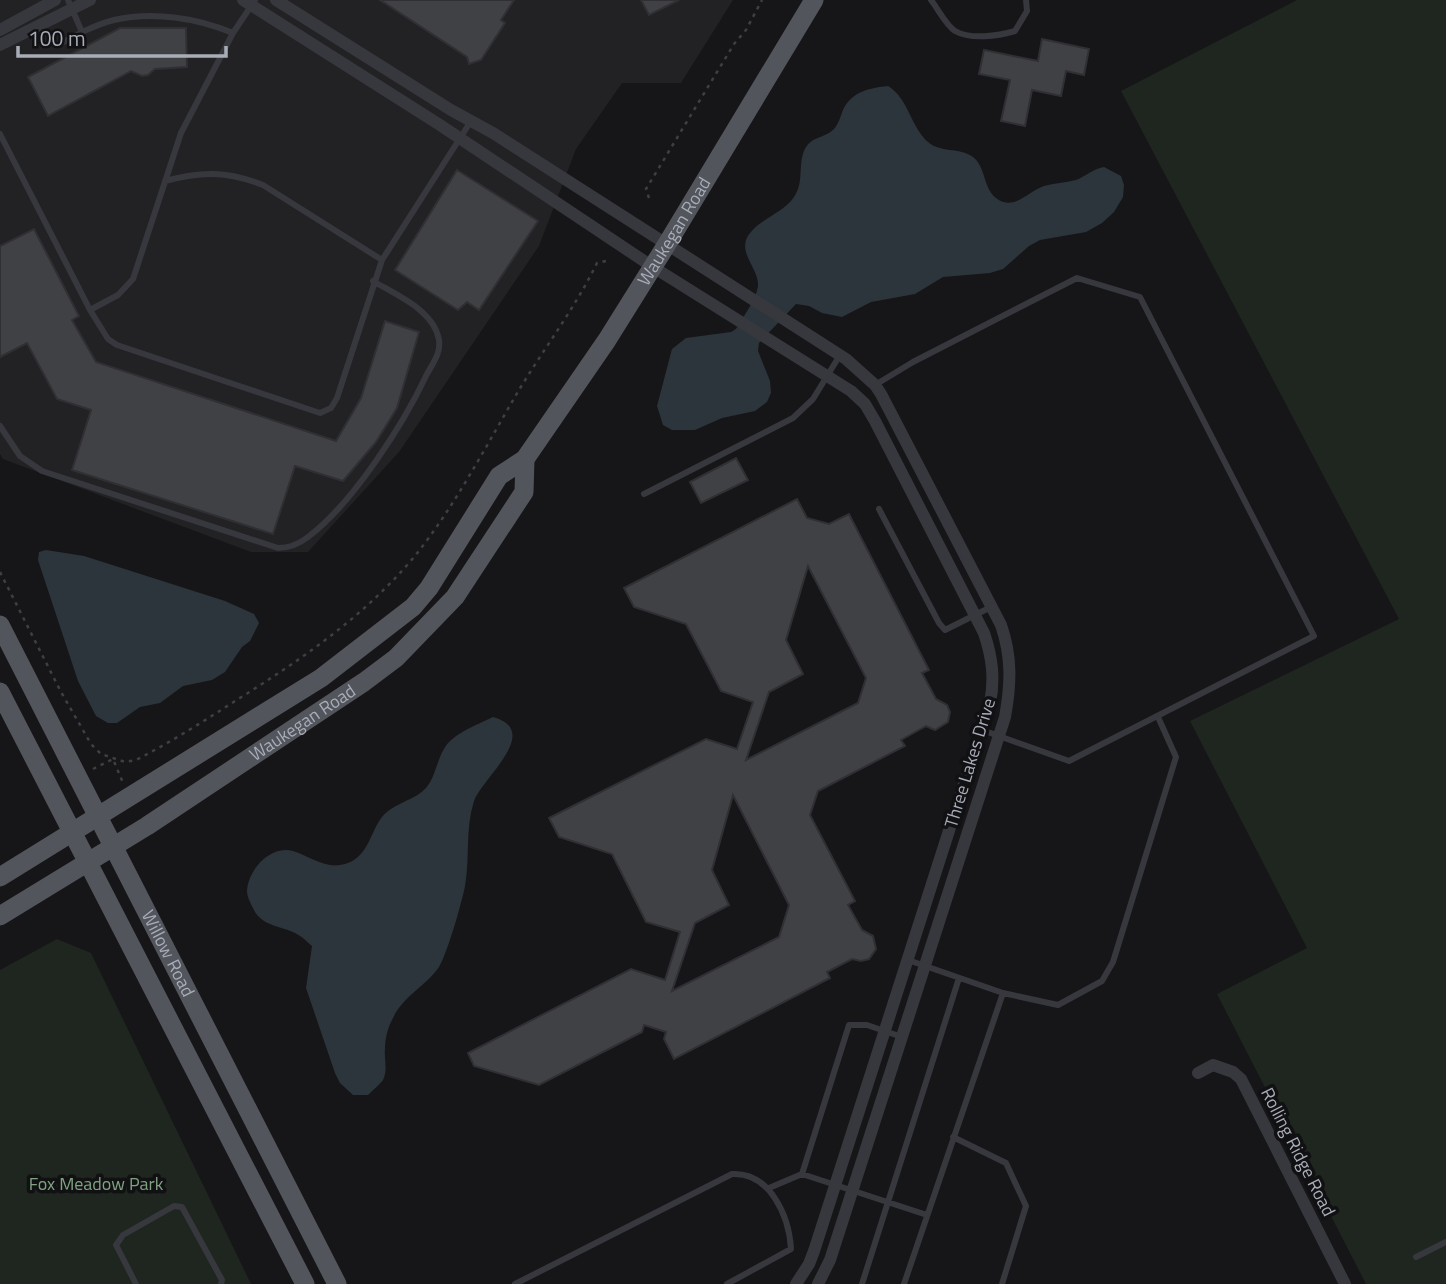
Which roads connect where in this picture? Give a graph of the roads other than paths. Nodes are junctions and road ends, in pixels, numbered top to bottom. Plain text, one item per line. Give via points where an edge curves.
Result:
1 (55, 0) edge
2 (90, 0) edge
3 (276, 0) edge
4 (814, 0) edge
5 (931, 0) edge
6 (1026, 0) edge
7 (250, 2) edge
8 (67, 3) edge
9 (0, 30) edge
10 (82, 32) junction
11 (233, 33) junction
12 (0, 45) edge
13 (58, 45) dead end
14 (471, 121) junction
15 (0, 134) edge
16 (460, 139) junction
17 (165, 181) junction
18 (667, 244) junction
19 (382, 260) junction
20 (653, 267) junction
21 (373, 281) junction
22 (90, 310) junction
23 (839, 355) junction
24 (826, 375) junction
25 (876, 385) junction
26 (0, 426) edge
27 (525, 459) junction
28 (644, 494) dead end
29 (879, 509) dead end
30 (992, 607) junction
31 (975, 616) junction
32 (0, 625) edge
33 (0, 692) edge
34 (1158, 717) junction
35 (982, 730) junction
36 (999, 736) junction
37 (97, 816) junction
38 (72, 831) junction
39 (113, 847) junction
40 (88, 862) junction
41 (0, 877) edge
42 (0, 916) edge
43 (908, 960) junction
44 (925, 967) junction
45 (959, 978) junction
46 (1003, 993) junction
47 (885, 1031) junction
48 (902, 1037) junction
49 (1198, 1073) dead end
50 (953, 1137) junction
51 (802, 1174) junction
52 (835, 1186) junction
53 (769, 1188) junction
54 (852, 1192) junction
55 (888, 1202) junction
56 (927, 1215) junction
57 (1446, 1242) edge
58 (1416, 1257) dead end
59 (732, 1283) edge
60 (136, 1284) edge
61 (221, 1284) edge
62 (305, 1284) edge
63 (337, 1284) edge
64 (515, 1284) edge
65 (796, 1284) edge
66 (818, 1284) edge
67 (862, 1284) edge
68 (904, 1284) edge
69 (1002, 1284) edge
70 (1345, 1284) edge

1 - 9 street
2 - 8 street
3 - 14 street, Three Lakes Drive
4 - 18 main road, Waukegan Road
5 - 6 lane via 955,30 974,36 1015,31 1027,11
7 - 11 lane
7 - 16 street, Three Lakes Drive via 268,18
8 - 10 lane
8 - 12 street
10 - 11 lane via 114,20 154,16 214,25
10 - 13 lane
11 - 17 lane via 181,133
14 - 16 lane
14 - 18 street, Three Lakes Drive
15 - 22 lane
16 - 19 lane
16 - 20 street, Three Lakes Drive
17 - 19 lane via 210,173 244,178 263,185
17 - 22 lane via 133,279 118,295
18 - 20 main road, Waukegan Road
18 - 23 street, Three Lakes Drive
19 - 21 lane
20 - 24 street, Three Lakes Drive
20 - 27 main road, Waukegan Road
21 - 22 lane via 337,398 331,408 320,413 117,345
21 - 26 lane via 427,317 440,348 414,402 374,462 318,528 291,546 278,548 43,471 19,456
23 - 24 lane
23 - 25 street, Three Lakes Drive
24 - 28 lane via 813,399 793,418
24 - 31 street, Three Lakes Drive via 865,404
25 - 30 street, Three Lakes Drive
25 - 34 lane via 1077,278 1140,297 1314,636
27 - 37 main road, Waukegan Road via 499,476 413,607 321,678
27 - 39 main road, Waukegan Road via 524,492 455,597 397,658
29 - 31 lane via 945,630
30 - 31 lane
30 - 36 street, Three Lakes Drive via 1011,669
31 - 35 street, Three Lakes Drive via 990,652 994,683
32 - 37 main road, Willow Road
33 - 38 main road, Willow Road
34 - 36 lane via 1069,761
34 - 46 lane via 1176,757 1113,962 1102,981 1058,1005
35 - 36 lane
35 - 43 street, Three Lakes Drive
36 - 44 street, Three Lakes Drive
37 - 38 main road, Waukegan Road
37 - 39 main road, Willow Road
38 - 40 main road, Willow Road
38 - 41 main road, Waukegan Road
39 - 40 main road, Waukegan Road
39 - 63 main road, Willow Road
40 - 42 main road, Waukegan Road
40 - 62 main road, Willow Road
43 - 44 lane
43 - 47 street, Three Lakes Drive
44 - 45 lane
44 - 48 street, Three Lakes Drive
45 - 46 lane
45 - 55 lane
46 - 50 lane
47 - 48 lane
47 - 51 lane via 849,1025
47 - 52 street, Three Lakes Drive
48 - 54 street, Three Lakes Drive
49 - 70 street, Rolling Ridge Road via 1213,1065 1241,1079
50 - 56 lane
50 - 69 lane via 1006,1163 1026,1206
51 - 52 lane
51 - 53 lane
52 - 54 lane
52 - 65 street, Three Lakes Drive via 809,1264
53 - 59 lane via 786,1222 791,1249
53 - 64 lane via 745,1173 732,1174
54 - 55 lane
54 - 66 street, Three Lakes Drive
55 - 56 lane
55 - 67 lane
56 - 68 lane
57 - 58 lane
60 - 61 lane via 116,1245 123,1235 174,1206 181,1208

